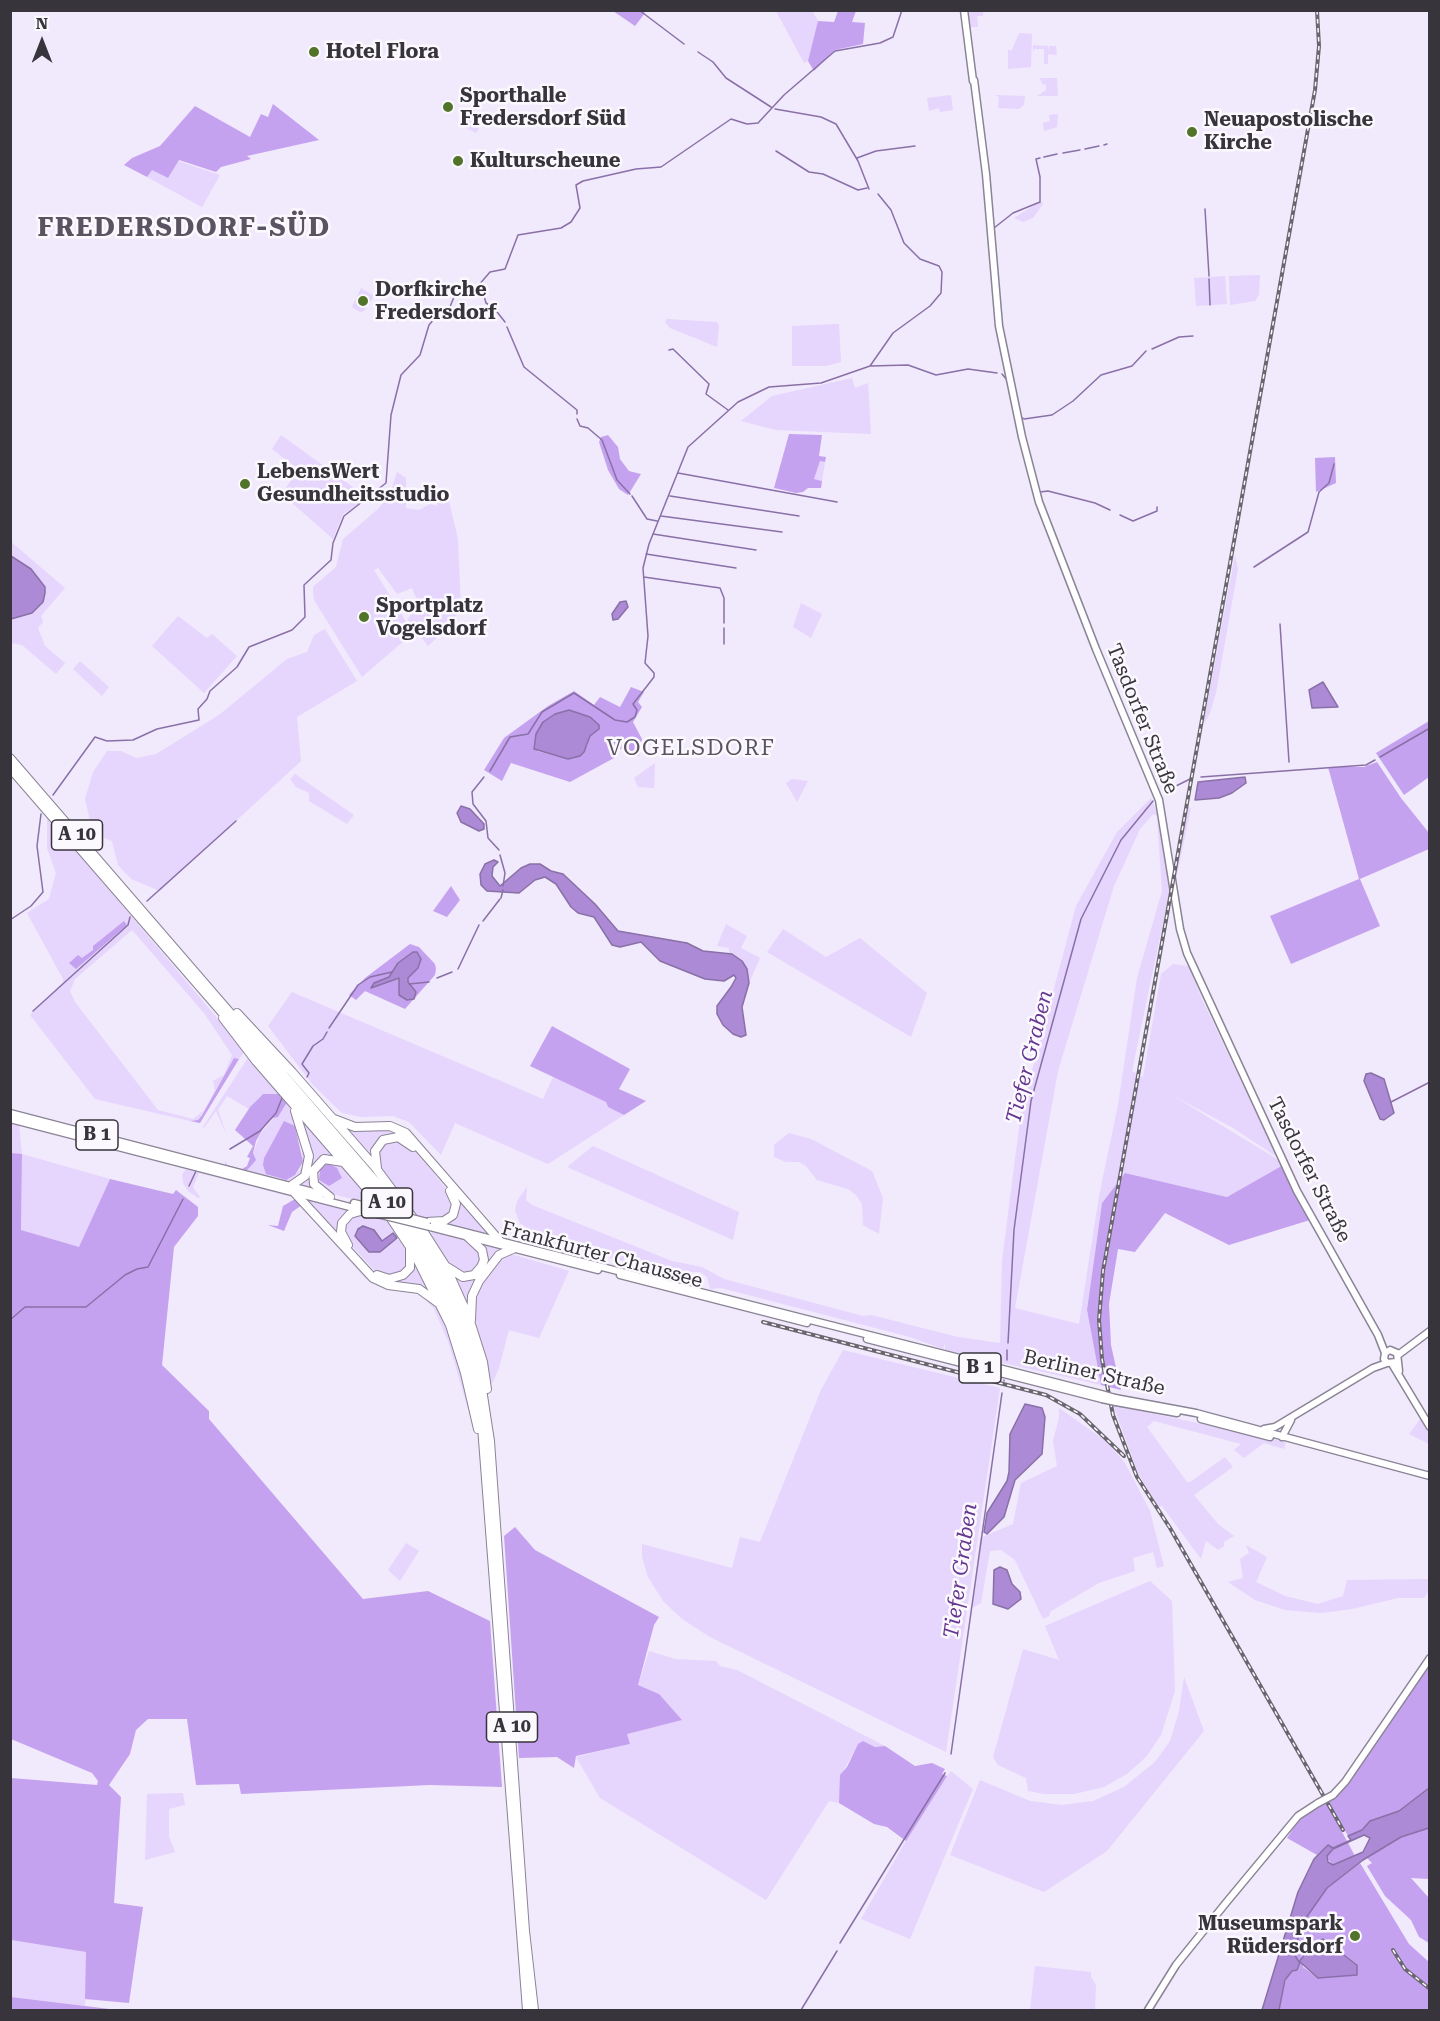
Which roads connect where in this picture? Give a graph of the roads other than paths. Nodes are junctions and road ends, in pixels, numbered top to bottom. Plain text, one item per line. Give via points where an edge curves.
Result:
1 (964, 10) edge
2 (10, 758) edge
3 (10, 768) edge
4 (213, 996) junction
5 (292, 1104) junction
6 (10, 1113) edge
7 (330, 1117) junction
8 (10, 1119) edge
9 (180, 1163) junction
10 (345, 1163) junction
11 (378, 1172) junction
12 (293, 1188) junction
13 (330, 1197) junction
14 (364, 1210) junction
15 (375, 1211) junction
16 (428, 1225) junction
17 (466, 1236) junction
18 (499, 1240) junction
19 (409, 1245) junction
20 (515, 1248) junction
21 (444, 1264) junction
22 (758, 1306) joint
23 (442, 1308) junction
24 (766, 1312) joint
25 (471, 1324) junction
26 (1430, 1331) edge
27 (1391, 1357) junction
28 (1102, 1397) junction
29 (1115, 1400) junction
30 (487, 1411) junction
31 (1296, 1415) junction
32 (1430, 1427) edge
33 (1261, 1430) junction
34 (1282, 1437) junction
35 (484, 1451) junction
36 (1430, 1476) edge
37 (1430, 1658) edge
38 (527, 2010) edge
39 (534, 2010) edge
40 (1148, 2010) edge

1 - 27 main road, Tasdorfer Straße via 999,326 1026,454 1052,537 1159,800 1183,941 1298,1191
2 - 4 highway, A 10
3 - 4 highway, A 10
4 - 5 highway via 232,1033
4 - 7 highway via 246,1021
4 - 30 highway, A 10 via 387,1193 418,1235 441,1272 464,1322
4 - 35 highway, A 10 via 382,1197 424,1256 446,1297 469,1360
5 - 10 highway
5 - 12 highway via 309,1156 305,1176
6 - 9 main road, B 1
7 - 11 highway
7 - 18 highway via 355,1127 390,1126 406,1133
8 - 9 main road, B 1
9 - 12 main road, B 1
10 - 13 highway via 328,1158 315,1166 314,1184
10 - 19 highway
11 - 16 highway via 374,1158 380,1143 393,1136 408,1142 455,1200 455,1212 449,1220
11 - 21 highway via 410,1211
12 - 13 main road, B 1
12 - 14 main road, B 1
12 - 23 highway via 373,1278 388,1285 419,1289
13 - 15 main road, B 1
14 - 15 main road, B 1
14 - 19 highway via 346,1216 341,1232 373,1272 389,1280 403,1275 411,1262
15 - 16 main road, B 1, bridge
16 - 17 main road, Frankfurter Chaussee / B 1
16 - 18 main road, Frankfurter Chaussee / B 1
17 - 20 main road, Frankfurter Chaussee / B 1
17 - 21 highway via 483,1253 479,1271 463,1277
18 - 22 main road, Frankfurter Chaussee / B 1
19 - 23 highway
20 - 24 main road, Frankfurter Chaussee / B 1
20 - 25 highway via 499,1255 479,1281 472,1296
21 - 25 highway
22 - 28 main road, Berliner Straße / B 1
23 - 35 highway via 458,1348
24 - 28 main road, Berliner Straße / B 1
25 - 30 highway via 486,1378
26 - 27 main road
27 - 31 main road
27 - 32 main road, Tasdorfer Straße
28 - 29 main road, Berliner Straße / B 1, bridge
29 - 33 main road, Berliner Straße / B 1 via 1196,1413
29 - 34 main road, Berliner Straße / B 1
30 - 39 highway, A 10
31 - 33 main road
31 - 34 main road
33 - 34 main road, Berliner Straße / B 1
34 - 36 main road, Berliner Straße / B 1
35 - 38 highway, A 10
37 - 40 main road, bridge via 1345,1782 1333,1795 1298,1816 1176,1965

